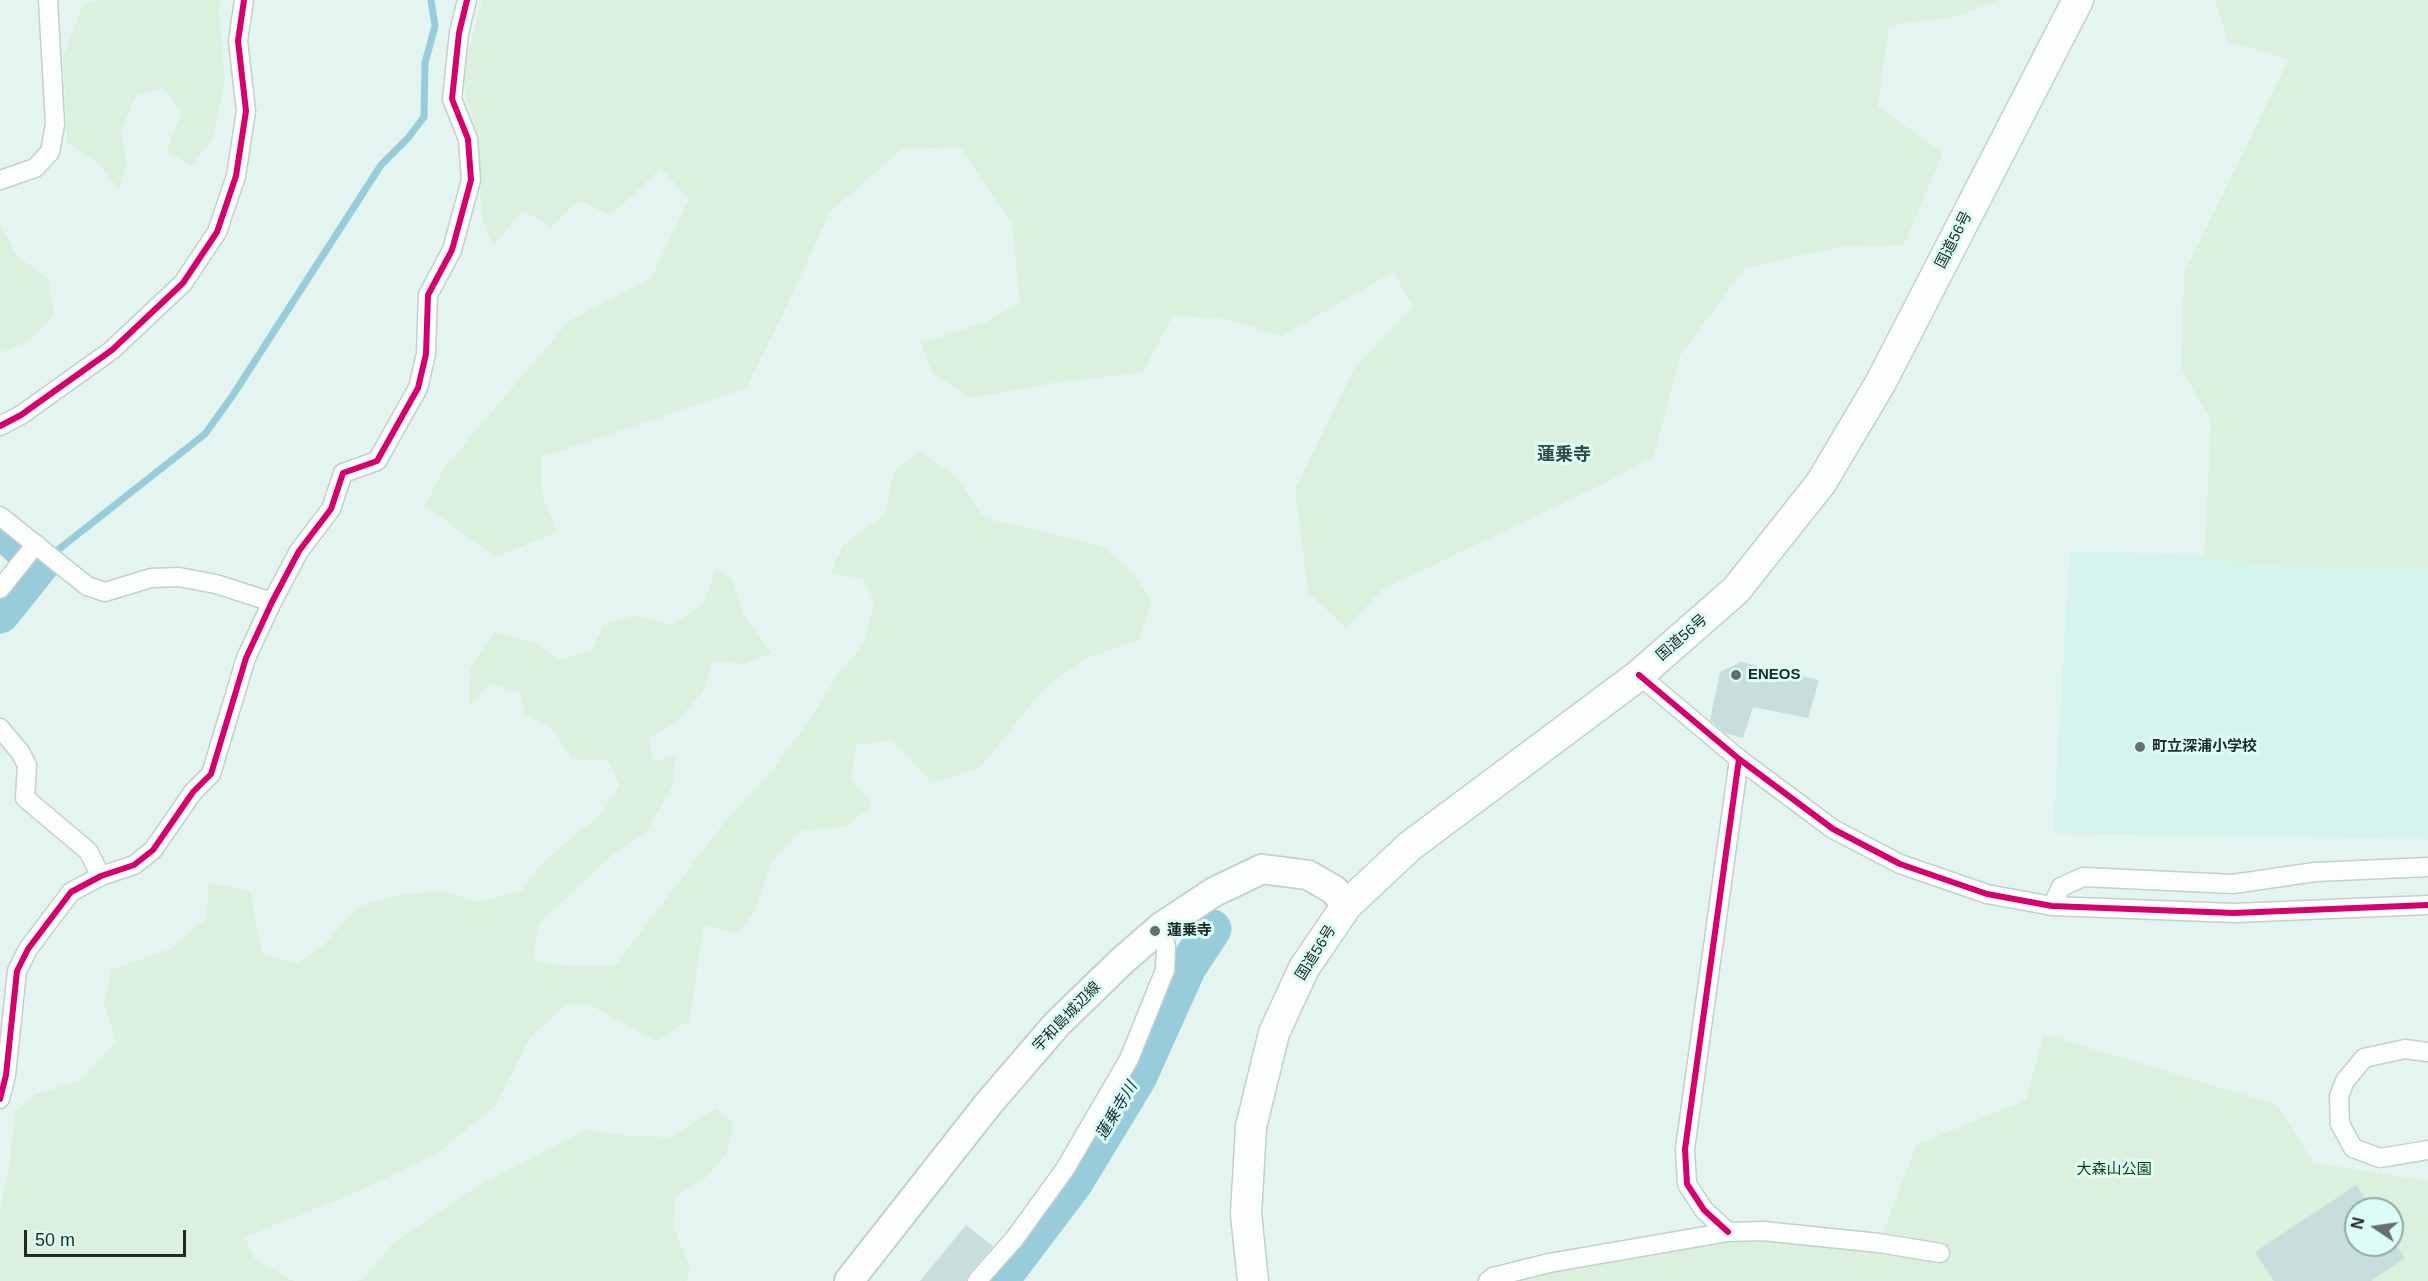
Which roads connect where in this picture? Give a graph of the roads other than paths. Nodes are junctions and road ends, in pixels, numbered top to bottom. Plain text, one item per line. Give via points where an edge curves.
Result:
1 (48, 0) edge
2 (244, 0) edge
3 (467, 0) edge
4 (2078, 0) edge
5 (0, 180) edge
6 (0, 426) edge
7 (0, 516) edge
8 (36, 544) junction
9 (0, 589) edge
10 (272, 602) junction
11 (1639, 675) junction
12 (0, 728) edge
13 (1738, 759) junction
14 (2428, 867) edge
15 (101, 876) junction
16 (1347, 905) junction
17 (2428, 905) edge
18 (2052, 906) junction
19 (1161, 927) junction
20 (2428, 1052) edge
21 (0, 1099) edge
22 (2428, 1150) edge
23 (1728, 1232) junction
24 (1940, 1253) dead end
25 (849, 1281) edge
26 (977, 1281) edge
27 (1253, 1281) edge
28 (1488, 1281) edge

1 - 5 street via 55,124 50,152 35,168
2 - 6 street via 238,41 246,111 236,176 217,232 183,283 112,350
3 - 10 street via 452,99 468,139 471,180 452,250 428,295 426,354 418,388 377,461 344,473 331,509 300,551
4 - 11 highway, 国道56号 via 1881,382 1821,483 1736,591
7 - 8 street
8 - 9 street
8 - 10 street via 87,586 105,592 151,579 179,577
10 - 15 street via 246,658 211,774 193,792 153,850 134,865
11 - 13 street
11 - 16 highway, 国道56号 via 1410,846
12 - 15 street via 27,765 25,798 88,850
13 - 18 street via 1833,829 1900,864 1987,894
13 - 23 street via 1685,1149 1687,1184 1704,1210
14 - 18 street via 2315,872 2233,884 2083,877 2061,886
15 - 21 street via 71,892 28,949 17,971
16 - 19 main road, 宇和島城辺線 via 1334,890 1308,875 1262,868 1214,892
16 - 27 highway, 国道56号 via 1304,968 1275,1033 1261,1085 1251,1127 1246,1214
17 - 18 street via 2234,913
19 - 25 main road, 宇和島城辺線 via 1057,1024 989,1103
19 - 26 street via 1166,946 1165,970 1129,1059 1065,1169 1015,1238
20 - 22 street via 2405,1049 2364,1058 2345,1081 2339,1096 2340,1124 2353,1148 2380,1158
23 - 24 street via 1763,1231
23 - 28 street via 1549,1263

